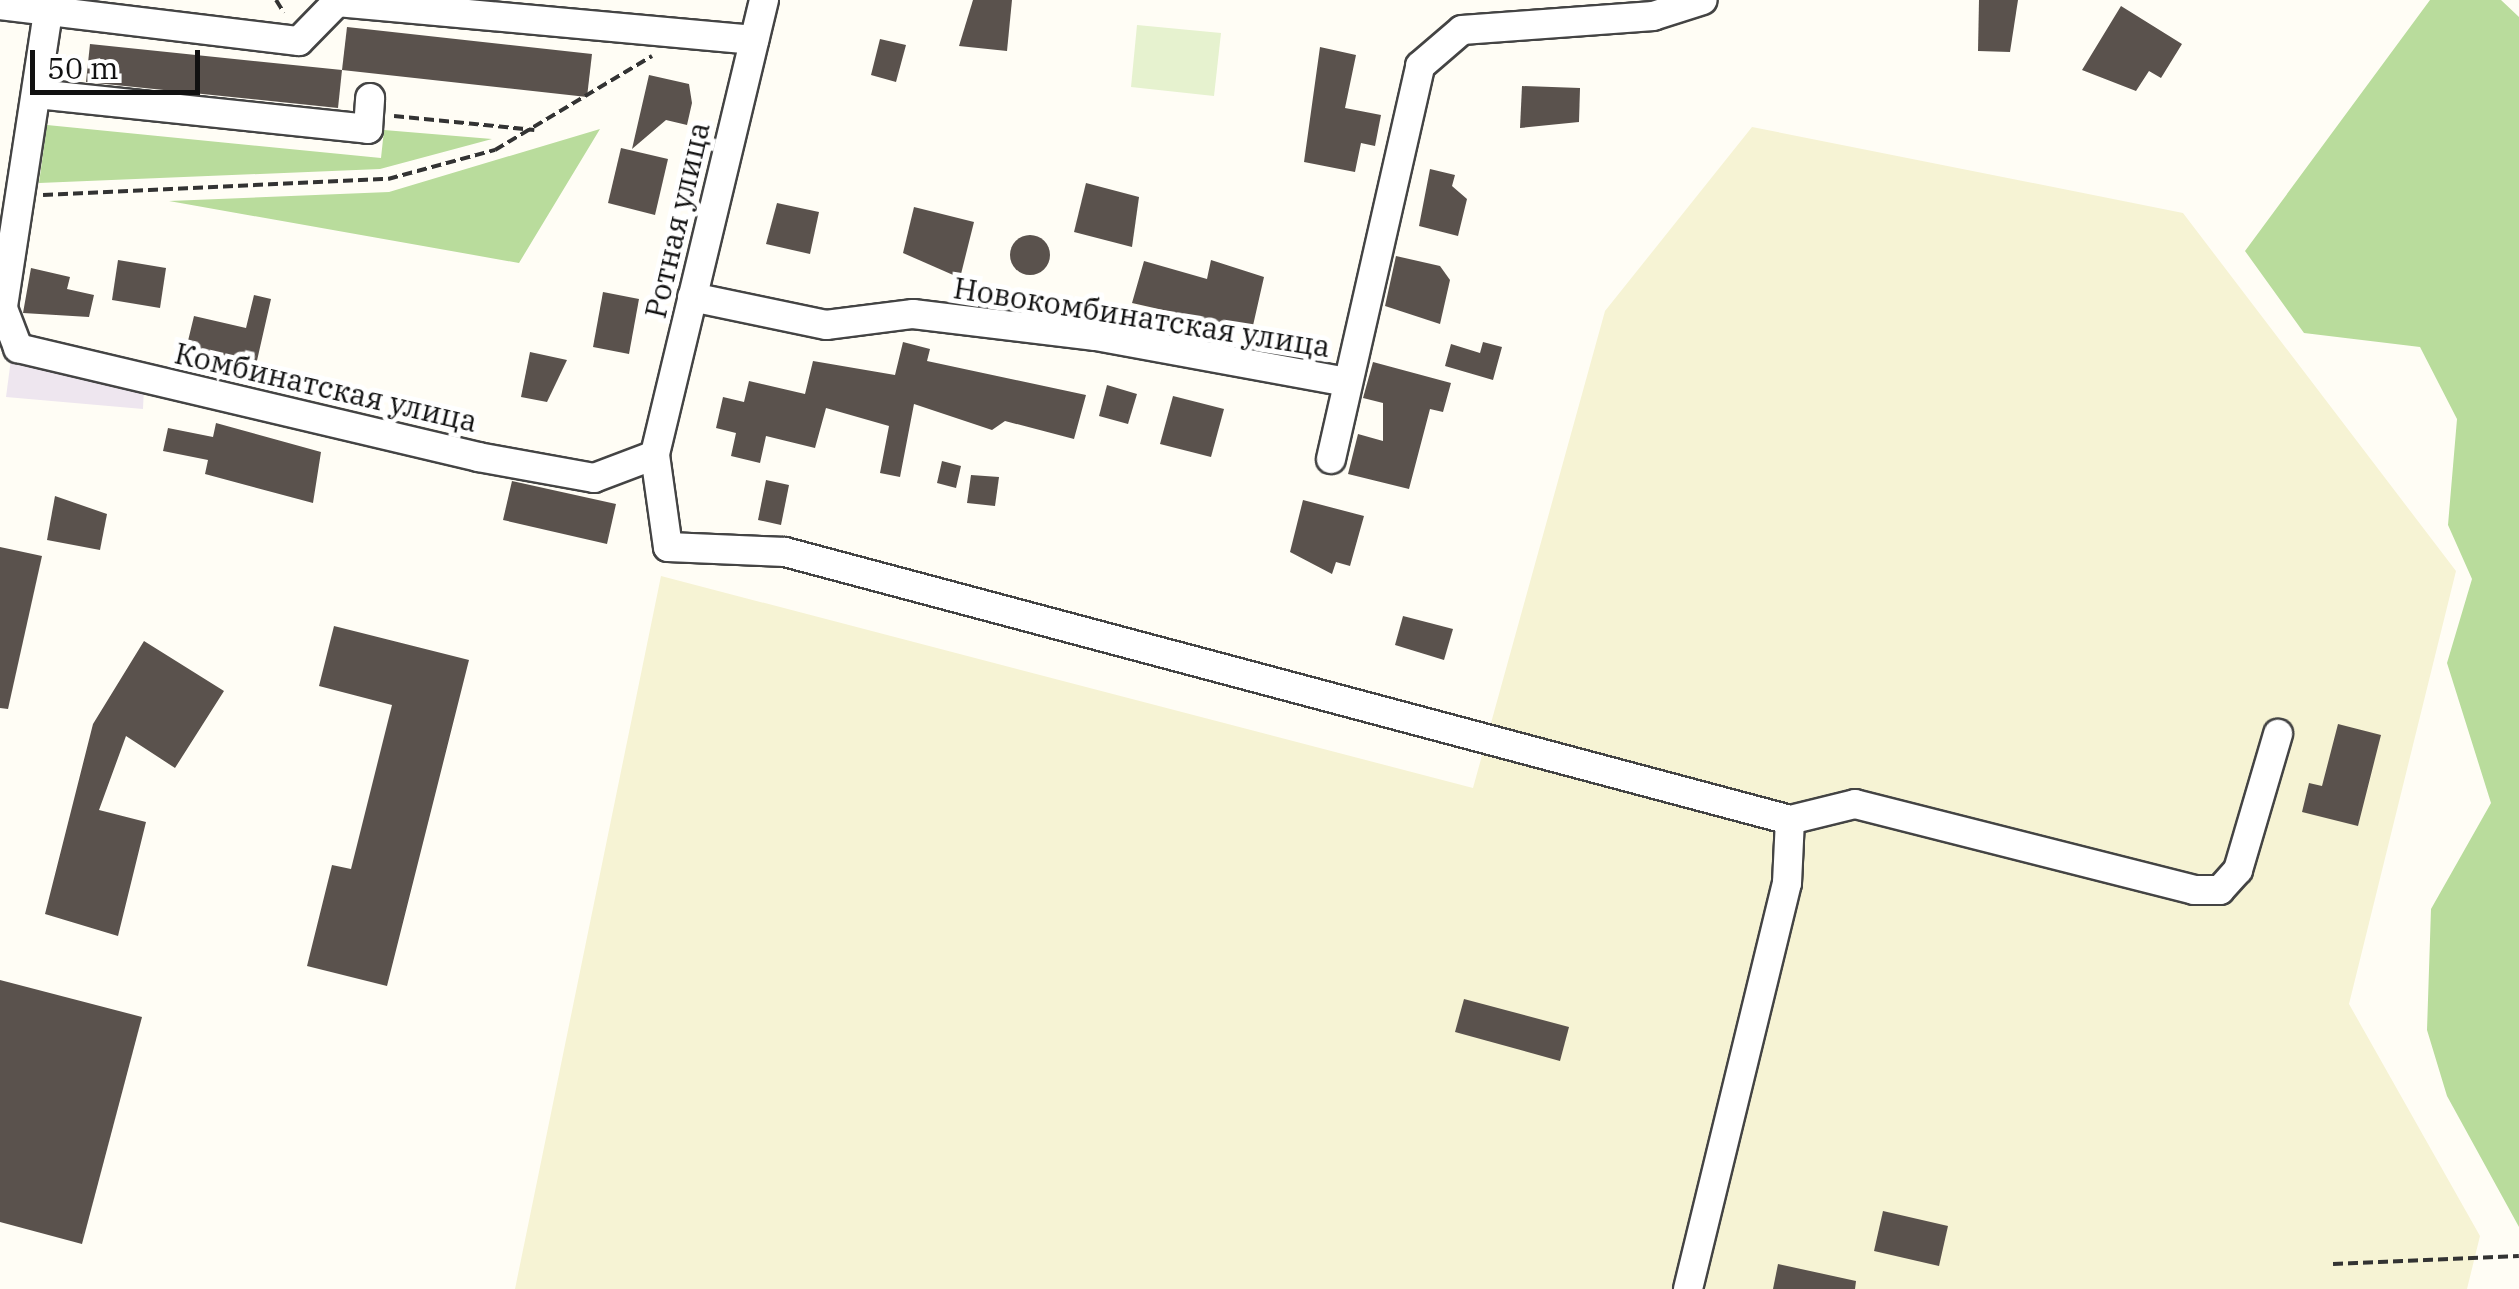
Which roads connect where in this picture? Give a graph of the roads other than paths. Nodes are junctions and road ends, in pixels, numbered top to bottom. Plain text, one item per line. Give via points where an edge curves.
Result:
1 (764, 0) edge
2 (1702, 0) edge
3 (0, 4) edge
4 (49, 6) edge
5 (572, 11) edge
6 (154, 12) edge
7 (754, 40) junction
8 (37, 94) junction
9 (370, 106) road end
10 (6, 268) edge
11 (692, 296) junction
12 (2, 318) edge
13 (1347, 382) junction
14 (655, 455) junction
15 (1331, 460) dead end
16 (2278, 734) dead end
17 (1790, 820) junction
18 (1688, 1289) edge

1 - 7 street, Ротная улица
2 - 13 street via 1652,16 1462,30 1420,66
3 - 4 street
4 - 6 street
4 - 8 street
5 - 6 street via 337,2 299,41
5 - 7 street
7 - 11 street, Ротная улица
8 - 9 street via 368,129
8 - 10 street
10 - 12 street
11 - 13 street, Новокомбинатская улица via 826,326 912,314 1096,336
11 - 14 street, Ротная улица
12 - 14 street, Комбинатская улица via 18,348 478,457 594,478
13 - 15 street
14 - 17 street via 668,547 785,552
16 - 17 street via 2238,870 2220,890 1856,804
17 - 18 street via 1788,883

